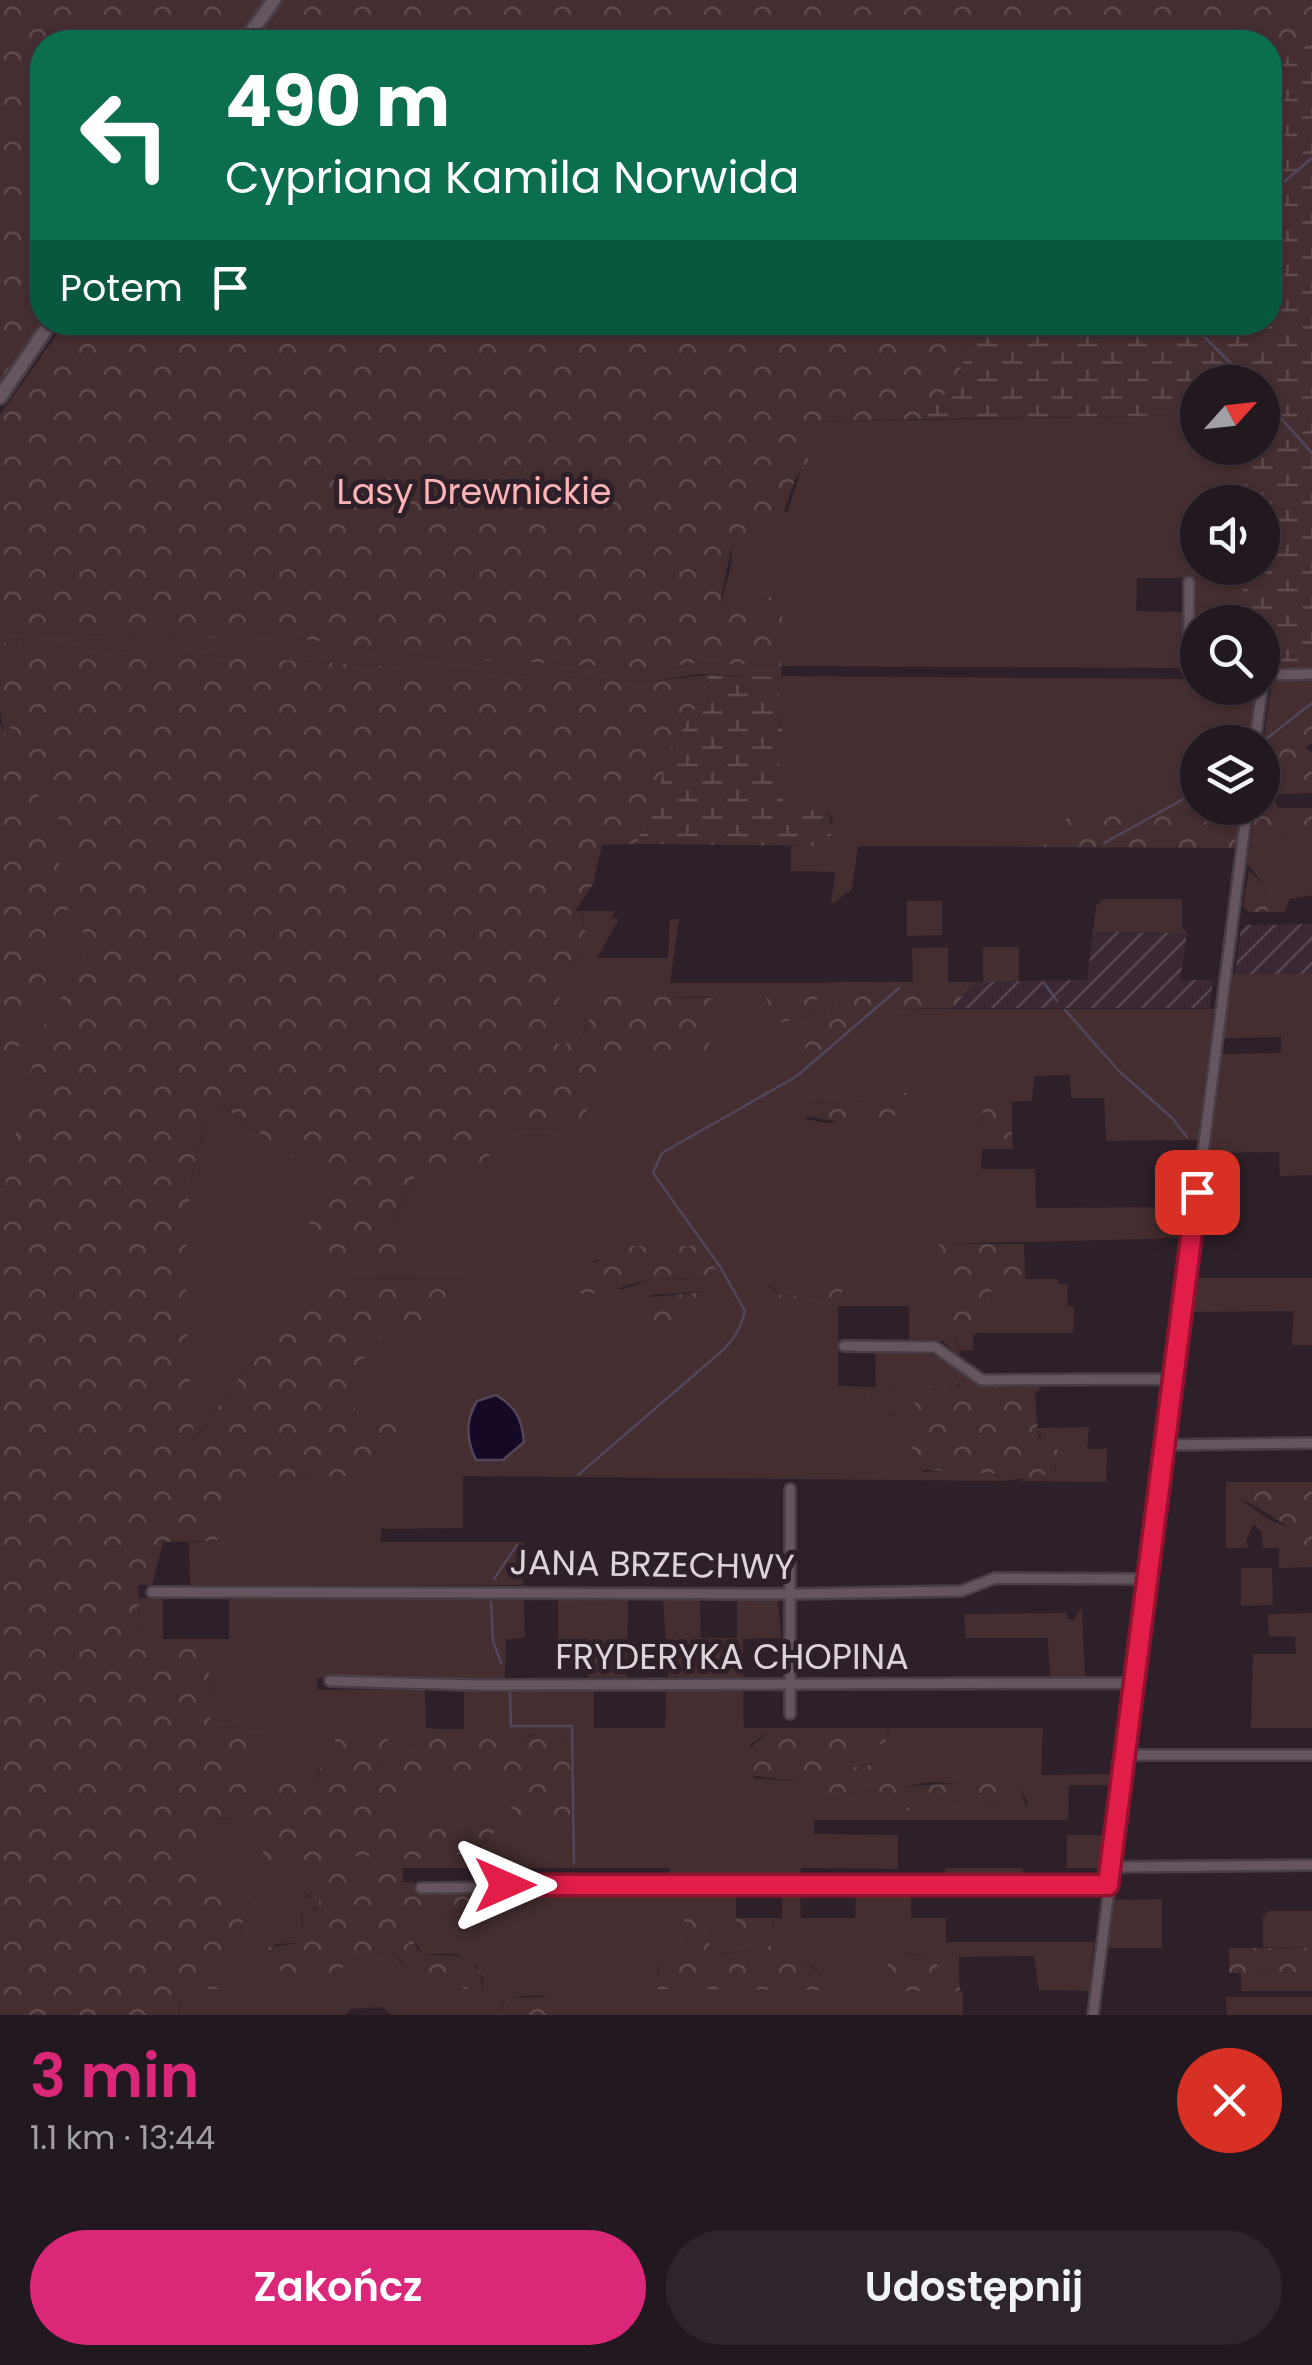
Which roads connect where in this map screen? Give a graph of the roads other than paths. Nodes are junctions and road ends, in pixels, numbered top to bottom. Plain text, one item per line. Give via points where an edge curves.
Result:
1 (274, 0) edge
2 (253, 30) edge
3 (42, 335) edge
4 (0, 396) edge
5 (1312, 674) edge
6 (1280, 675) edge
7 (1245, 825) edge
8 (844, 1346) dead end
9 (1174, 1379) junction
10 (1312, 1443) edge
11 (1164, 1445) junction
12 (790, 1489) dead end
13 (1147, 1578) junction
14 (152, 1592) dead end
15 (792, 1594) junction
16 (330, 1681) dead end
17 (1135, 1683) junction
18 (790, 1684) junction
19 (790, 1714) dead end
20 (1124, 1754) junction
21 (1312, 1755) edge
22 (1312, 1865) edge
23 (1110, 1867) junction
24 (1108, 1885) junction
25 (421, 1888) dead end
26 (1093, 2015) edge

1 - 2 main road
3 - 4 main road
5 - 6 street
7 - 9 street
8 - 9 street via 935,1347 982,1380
9 - 11 street
10 - 11 street
11 - 13 street
12 - 15 street
13 - 15 street, JANA BRZECHWY via 995,1578 962,1591
13 - 17 street
14 - 15 street, JANA BRZECHWY
15 - 18 street
16 - 18 street, FRYDERYKA CHOPINA
17 - 18 street, FRYDERYKA CHOPINA
17 - 20 street
18 - 19 street
20 - 21 street
20 - 23 street
22 - 23 street
23 - 24 street
24 - 25 street
24 - 26 street

